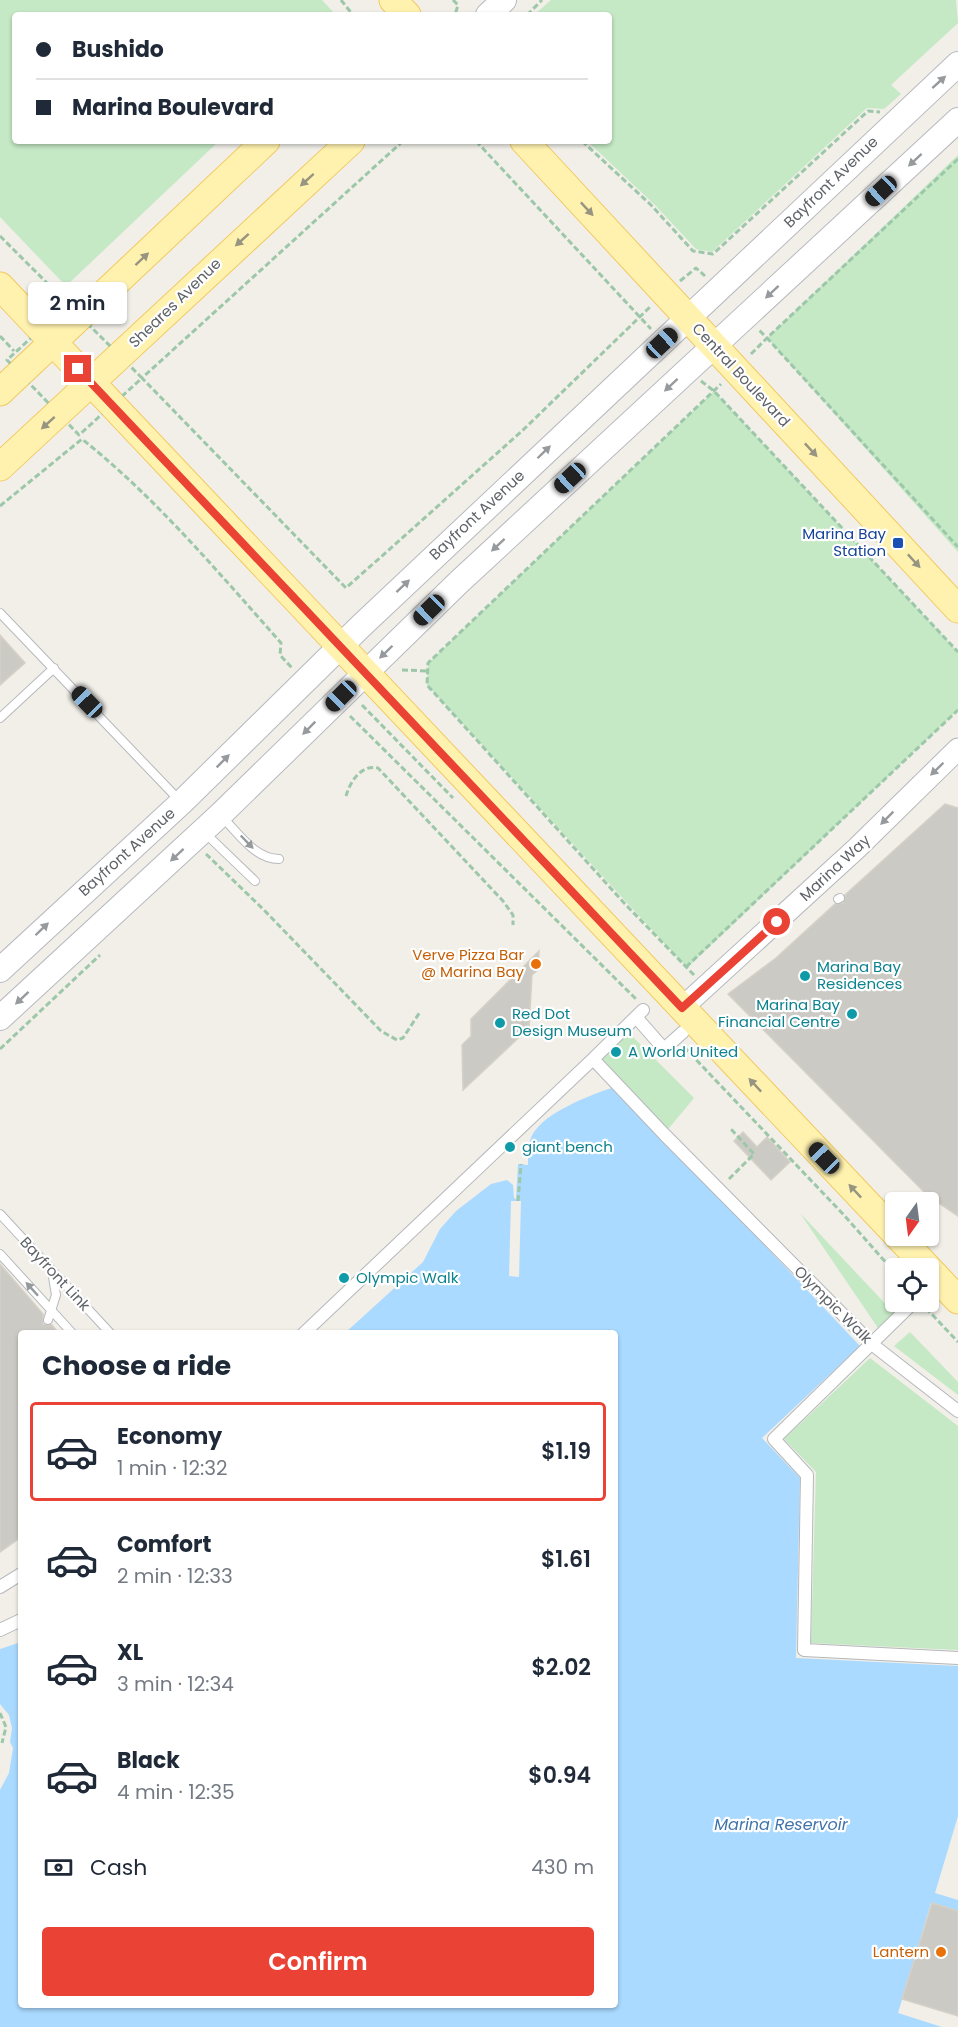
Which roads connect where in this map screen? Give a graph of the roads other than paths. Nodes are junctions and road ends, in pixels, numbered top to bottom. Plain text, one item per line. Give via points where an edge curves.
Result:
1 (504, 0) edge
2 (491, 12) edge
3 (958, 64) edge
4 (958, 120) edge
5 (263, 144) edge
6 (348, 144) edge
7 (527, 144) edge
8 (0, 286) edge
9 (689, 319) junction
10 (53, 343) junction
11 (714, 346) junction
12 (91, 383) junction
13 (0, 392) edge
14 (0, 467) edge
15 (958, 609) edge
16 (0, 613) edge
17 (340, 645) junction
18 (54, 668) junction
19 (365, 672) junction
20 (0, 718) edge
21 (958, 749) edge
22 (175, 795) junction
23 (210, 834) junction
24 (279, 859) dead end
25 (255, 881) dead end
26 (0, 970) edge
27 (0, 1018) edge
28 (680, 1026) junction
29 (593, 1059) junction
30 (0, 1214) edge
31 (885, 1223) edge
32 (907, 1246) edge
33 (0, 1254) edge
34 (52, 1271) junction
35 (958, 1300) edge
36 (52, 1311) junction
37 (904, 1312) edge
38 (48, 1320) dead end
39 (69, 1330) edge
40 (107, 1330) edge
41 (307, 1330) edge
42 (873, 1344) junction
43 (958, 1411) edge
44 (18, 1576) edge
45 (0, 1587) edge
46 (18, 1621) edge
47 (0, 1630) edge
48 (958, 1658) edge

1 - 2 main road
9 -> 3 main road, Bayfront Avenue via 888,121
4 -> 11 main road
10 -> 5 main road
6 -> 12 main road, Sheares Avenue
7 -> 9 main road, Central Boulevard
8 - 10 main road
9 - 11 main road, Central Boulevard
17 -> 9 main road, Bayfront Avenue
10 - 12 main road
10 - 13 main road
11 -> 15 main road, Central Boulevard
11 -> 19 main road
12 -> 14 main road, Sheares Avenue
12 - 17 main road
16 - 18 lane
17 - 19 main road
22 -> 17 main road, Bayfront Avenue
18 - 20 lane
18 - 22 lane
19 -> 23 main road
19 - 28 main road
21 -> 28 street, Marina Way
26 -> 22 main road, Bayfront Avenue
23 -> 24 lane via 268,859
23 - 25 lane
23 -> 27 main road
28 - 29 street via 664,1049 640,1011
31 -> 28 main road
29 - 41 street
29 - 42 street, Olympic Walk
30 - 34 lane, Bayfront Link
32 - 35 main road
36 -> 33 lane, Bayfront Link
34 - 36 lane via 56,1295
34 - 40 lane, Bayfront Link
36 - 38 lane
36 - 39 lane, Bayfront Link
37 - 42 street
42 - 43 street, Olympic Walk
42 - 48 street via 774,1439 807,1475 804,1650
44 - 45 street
46 - 47 street

